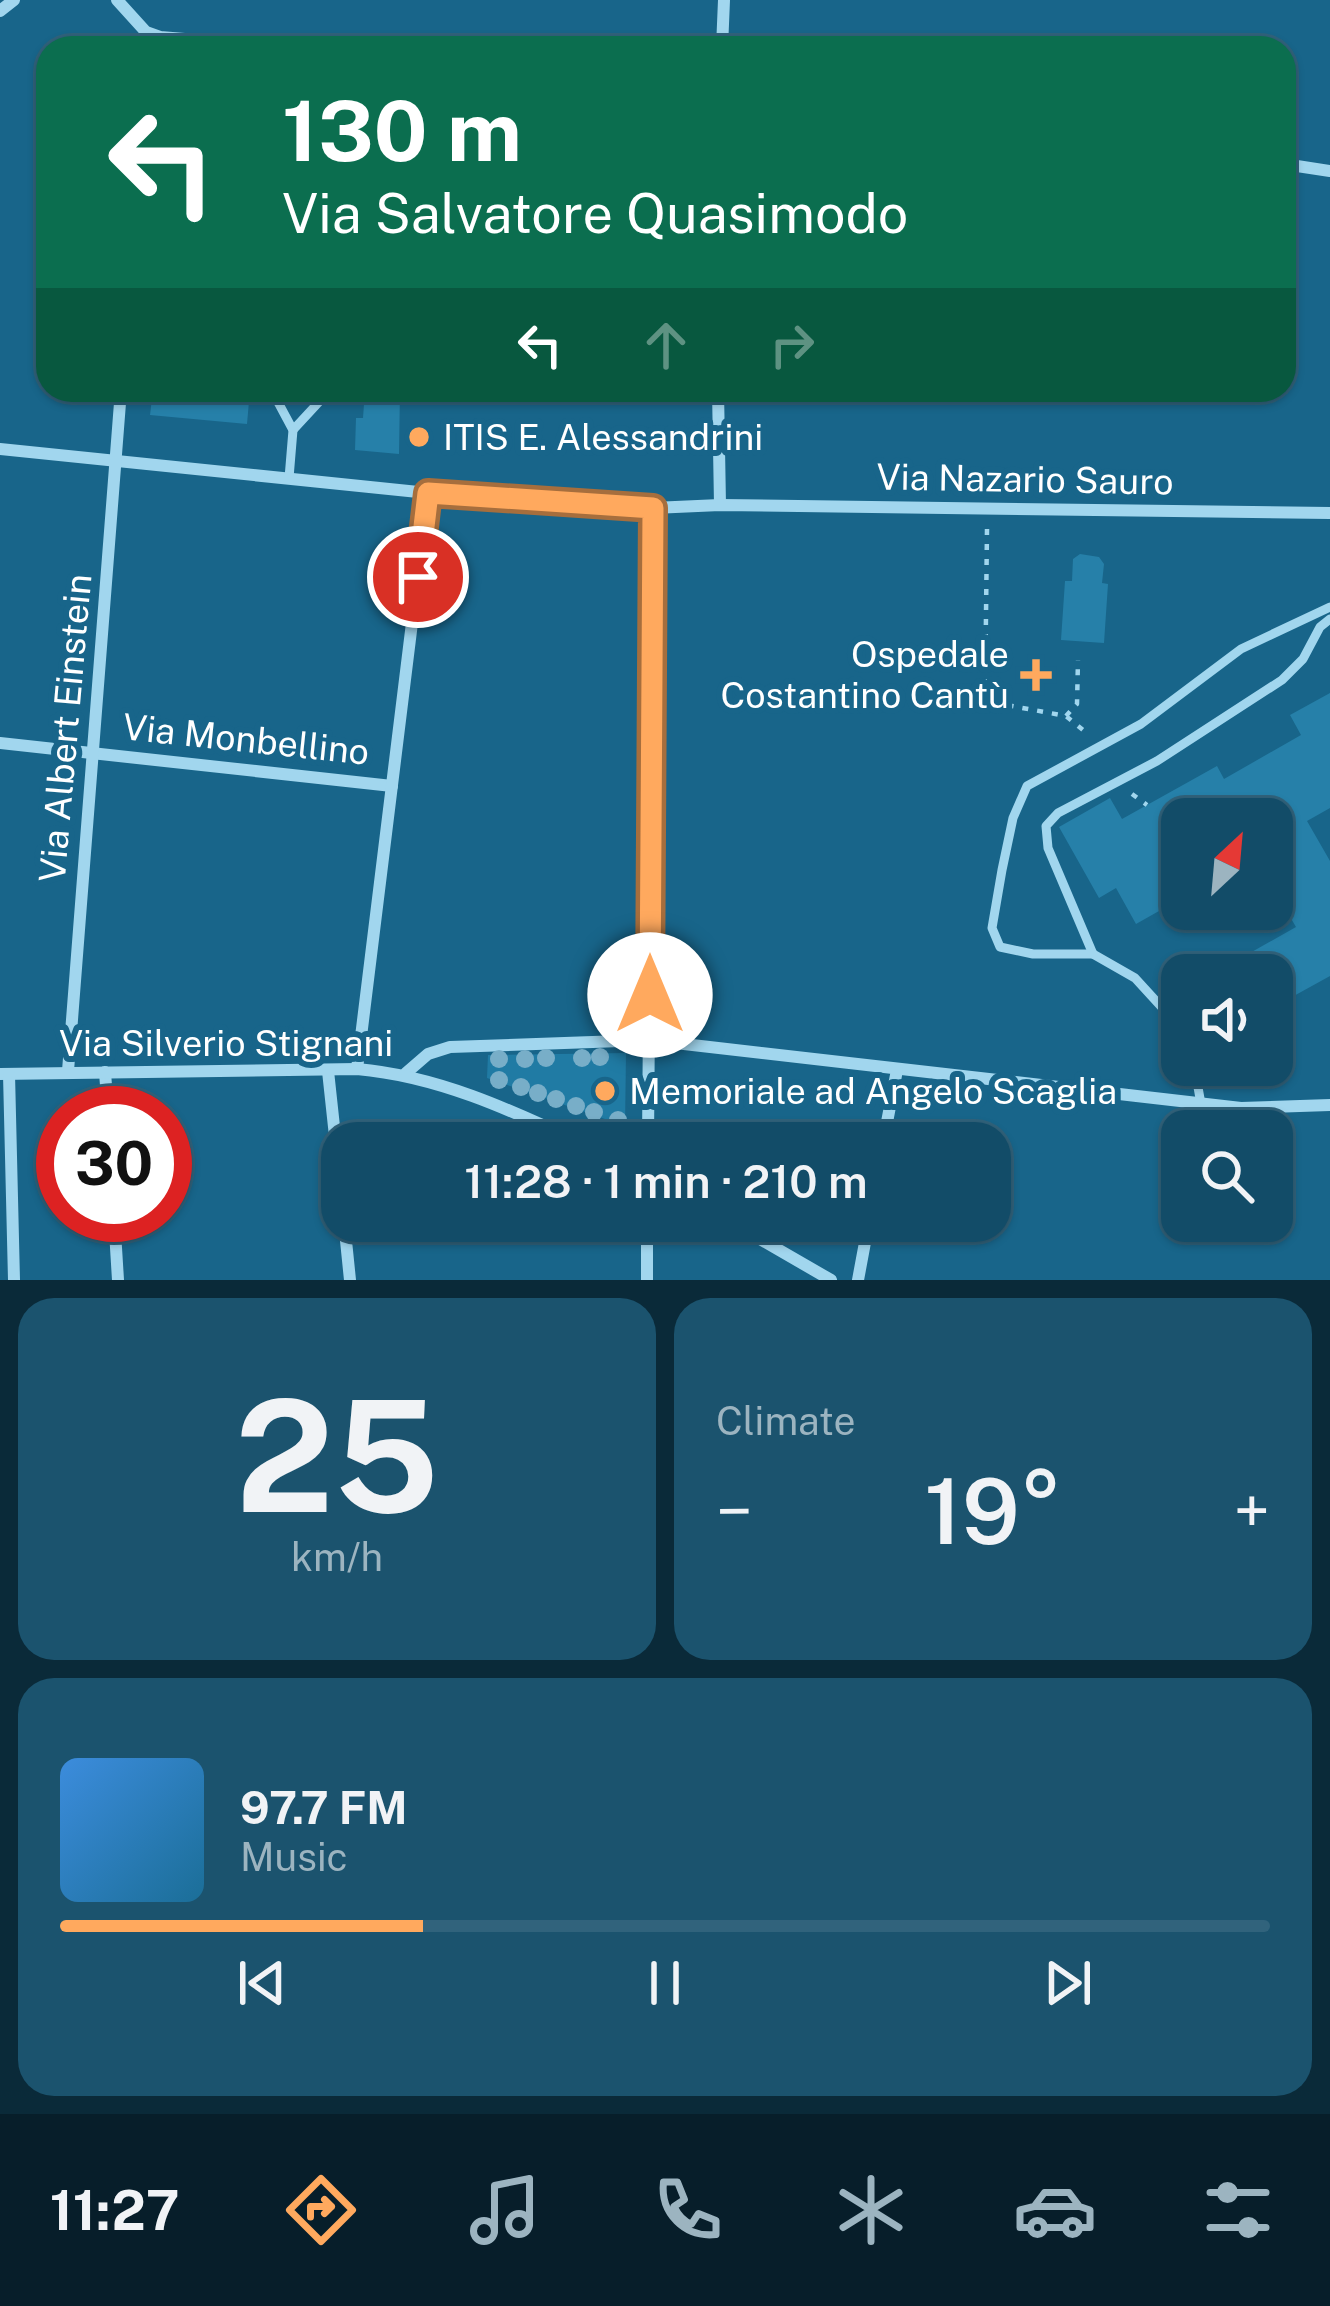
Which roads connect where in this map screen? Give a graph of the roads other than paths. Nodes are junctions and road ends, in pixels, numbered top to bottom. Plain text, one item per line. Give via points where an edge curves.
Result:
1 (14, 0) edge
2 (117, 0) edge
3 (724, 0) edge
4 (0, 11) edge
5 (146, 32) junction
6 (146, 36) edge
7 (157, 36) edge
8 (722, 36) edge
9 (1296, 166) edge
10 (1330, 171) edge
11 (120, 402) edge
12 (278, 402) edge
13 (319, 402) edge
14 (718, 402) edge
15 (293, 430) junction
16 (0, 449) edge
17 (116, 460) junction
18 (289, 478) junction
19 (428, 493) junction
20 (720, 506) junction
21 (653, 508) junction
22 (1330, 513) edge
23 (1330, 607) edge
24 (1330, 619) edge
25 (0, 743) edge
26 (93, 753) junction
27 (392, 786) junction
28 (1093, 954) junction
29 (1161, 1006) edge
30 (649, 1040) junction
31 (357, 1069) junction
32 (897, 1070) junction
33 (68, 1071) junction
34 (328, 1071) junction
35 (105, 1072) junction
36 (406, 1073) junction
37 (5, 1074) edge
38 (106, 1086) edge
39 (1198, 1086) edge
40 (1201, 1104) junction
41 (1330, 1105) edge
42 (333, 1122) edge
43 (536, 1122) edge
44 (648, 1122) edge
45 (887, 1122) edge
46 (116, 1242) edge
47 (346, 1242) edge
48 (647, 1242) edge
49 (765, 1242) edge
50 (865, 1242) edge
51 (14, 1280) edge
52 (118, 1280) edge
53 (350, 1280) edge
54 (647, 1280) edge
55 (830, 1280) edge
56 (858, 1280) edge

1 - 4 street
2 - 5 street
3 - 8 street
5 - 6 street
5 - 7 street
9 - 10 street
11 - 17 street, Via Albert Einstein
12 - 15 lane
13 - 15 lane
14 - 20 street
15 - 18 lane
16 - 17 street, Via Nazario Sauro
17 - 18 street, Via Nazario Sauro
17 - 26 street, Via Albert Einstein
18 - 19 street, Via Nazario Sauro
19 - 21 street, Via Nazario Sauro
19 - 27 street
20 - 21 street, Via Nazario Sauro
20 - 22 street, Via Nazario Sauro
21 - 30 street
23 - 28 lane via 1241,649 1141,724 1027,786 992,928 1000,947
24 - 28 lane via 1282,680 1046,826
25 - 26 street, Via Monbellino
26 - 27 street, Via Monbellino
26 - 33 street, Via Albert Einstein
27 - 31 street
28 - 29 lane via 1135,978
30 - 32 street
30 - 36 street via 450,1047
30 - 44 street
31 - 34 street, Via Silverio Stignani
31 - 36 street, Via Silverio Stignani
32 - 40 street
32 - 45 street
33 - 35 street, Via Silverio Stignani
33 - 37 street, Via Silverio Stignani
34 - 35 street, Via Silverio Stignani
34 - 42 street
35 - 38 street
36 - 43 street, Via Silverio Stignani
37 - 51 street
39 - 40 lane
40 - 41 street
46 - 52 street
47 - 53 street
48 - 54 street
49 - 55 street
50 - 56 street

